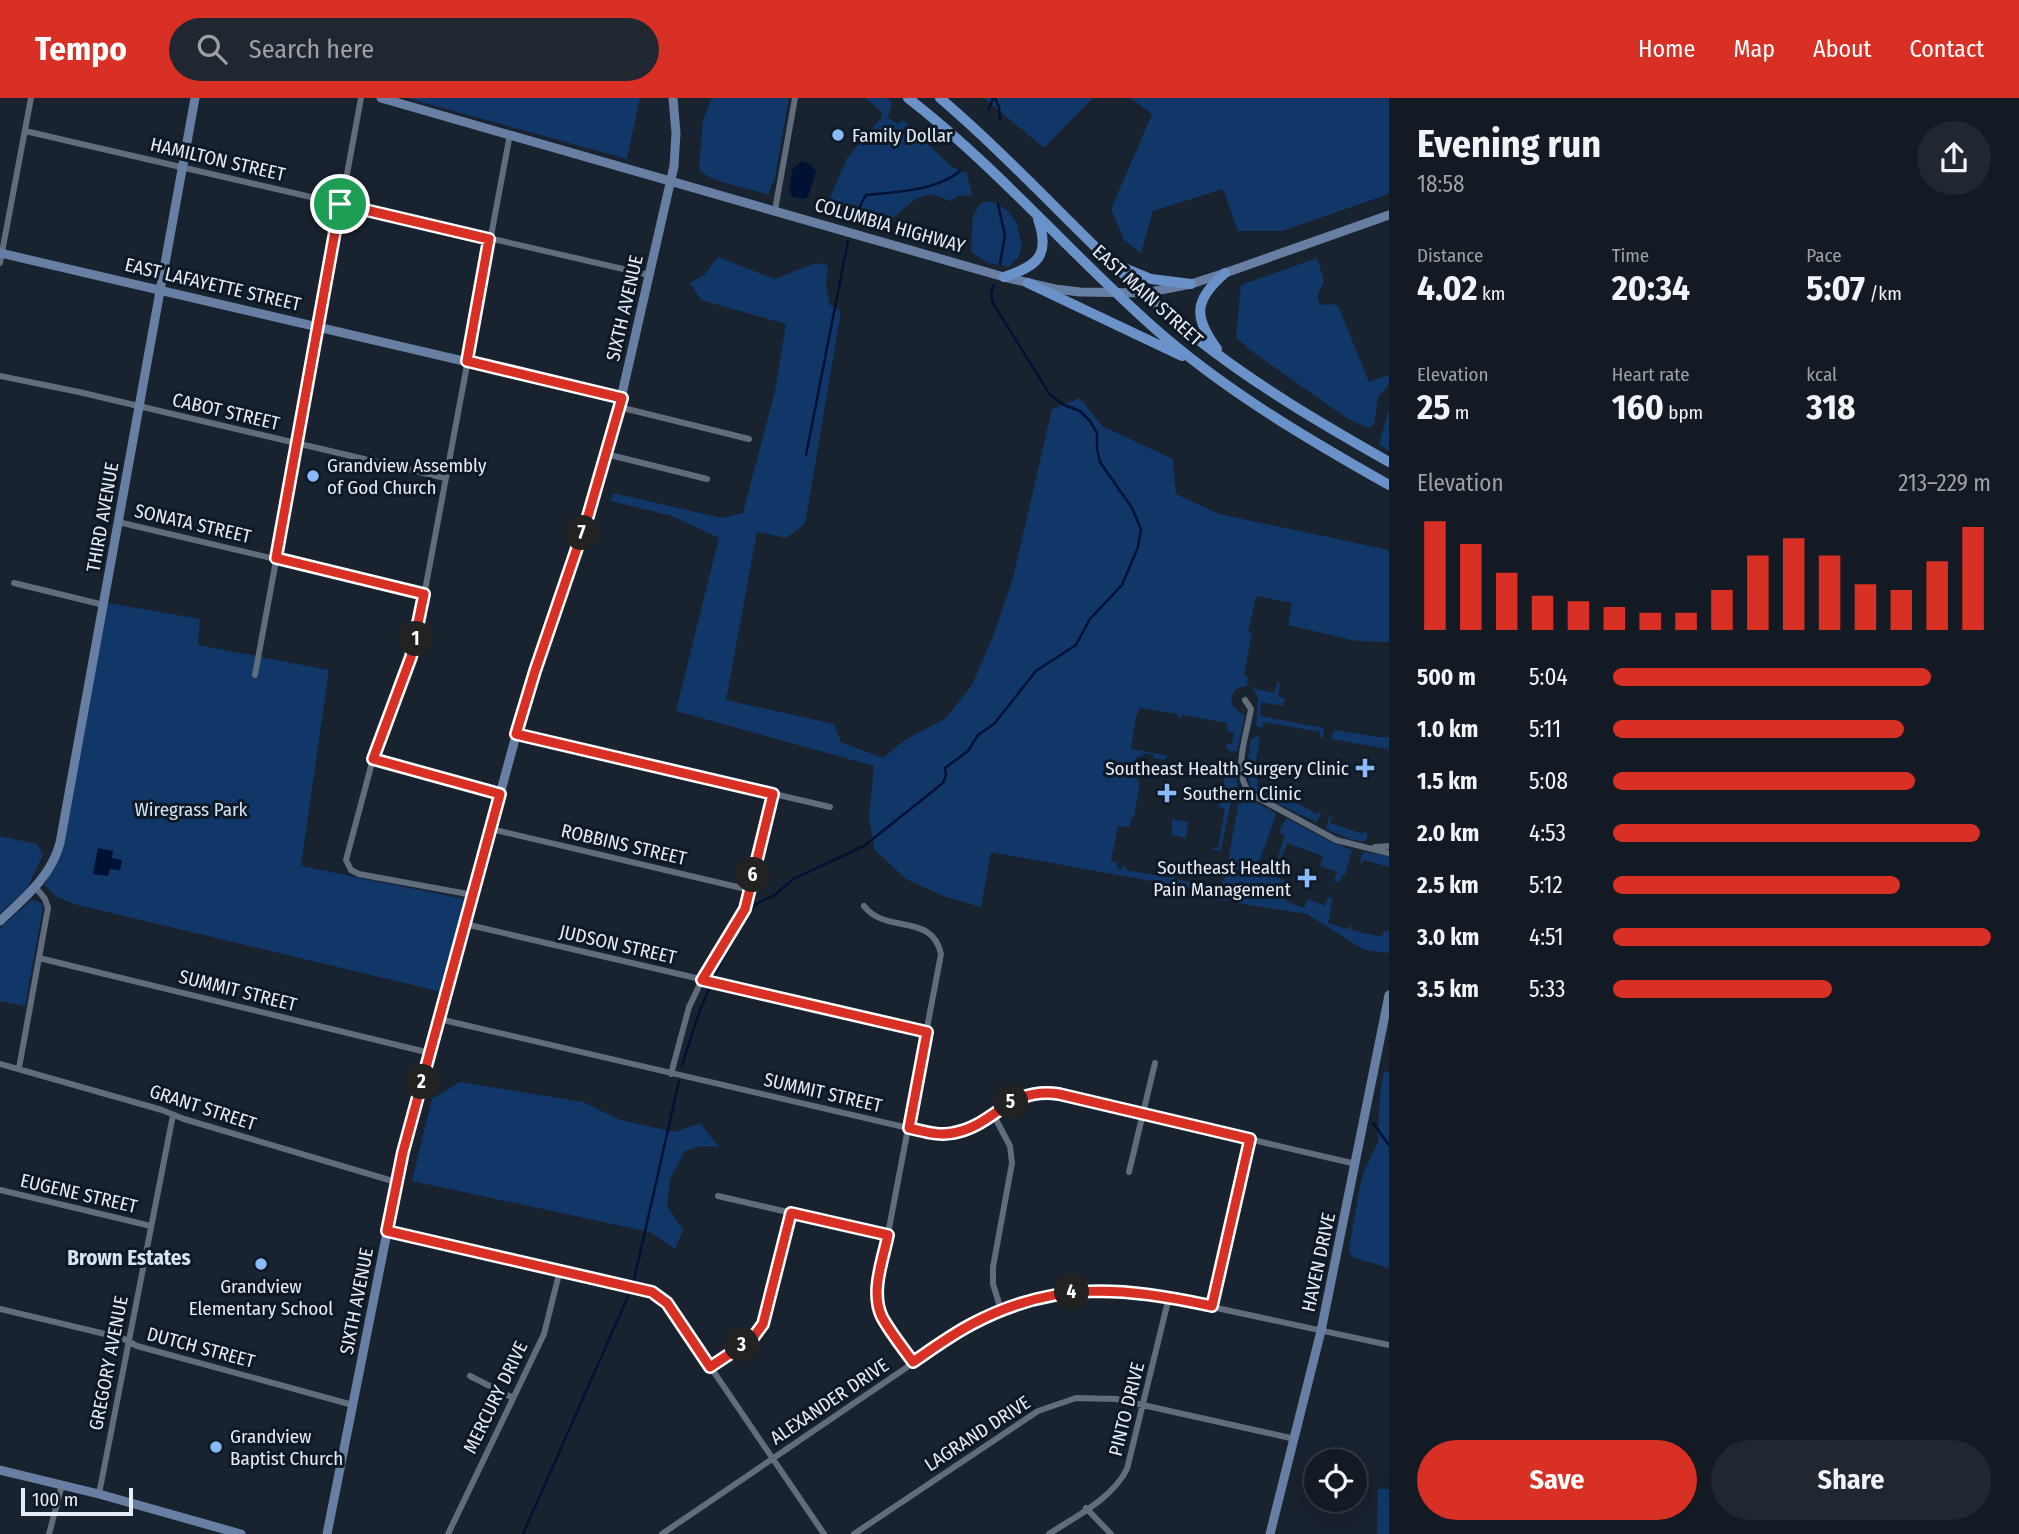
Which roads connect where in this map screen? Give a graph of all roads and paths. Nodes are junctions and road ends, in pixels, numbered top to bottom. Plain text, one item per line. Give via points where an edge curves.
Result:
1 (31, 98) edge
2 (195, 98) edge
3 (361, 98) edge
4 (381, 98) edge
5 (673, 98) edge
6 (795, 98) edge
7 (908, 98) edge
8 (940, 98) edge
9 (25, 131) junction
10 (510, 134) junction
11 (182, 167) junction
12 (671, 180) junction
13 (340, 204) junction
14 (775, 210) junction
15 (1389, 215) edge
16 (1037, 216) junction
17 (489, 239) junction
18 (1, 257) edge
19 (1115, 264) junction
20 (1225, 273) junction
21 (649, 275) junction
22 (1004, 277) junction
23 (1028, 283) junction
24 (1191, 284) junction
25 (160, 290) junction
26 (1116, 293) junction
27 (1145, 293) junction
28 (318, 326) junction
29 (467, 361) junction
30 (1194, 361) junction
31 (1226, 361) junction
32 (0, 376) edge
33 (621, 402) junction
34 (139, 408) junction
35 (1318, 422) junction
36 (1306, 438) junction
37 (749, 439) dead end
38 (297, 444) junction
39 (606, 454) junction
40 (1389, 462) edge
41 (445, 478) junction
42 (707, 479) dead end
43 (1389, 485) edge
44 (118, 522) junction
45 (276, 558) junction
46 (14, 583) dead end
47 (424, 594) junction
48 (104, 606) junction
49 (256, 675) dead end
50 (1245, 699) dead end
51 (516, 734) junction
52 (373, 759) junction
53 (500, 794) junction
54 (773, 794) junction
55 (830, 807) dead end
56 (491, 829) junction
57 (1389, 846) edge
58 (1370, 848) junction
59 (1389, 853) edge
60 (36, 888) junction
61 (750, 890) junction
62 (472, 895) junction
63 (864, 906) dead end
64 (0, 921) edge
65 (465, 924) junction
66 (39, 958) junction
67 (702, 980) junction
68 (1389, 995) edge
69 (439, 1019) junction
70 (927, 1032) junction
71 (430, 1053) junction
72 (1155, 1063) dead end
73 (0, 1064) edge
74 (19, 1068) junction
75 (671, 1073) junction
76 (993, 1114) junction
77 (1143, 1114) junction
78 (173, 1115) junction
79 (909, 1128) junction
80 (1250, 1139) junction
81 (1356, 1164) junction
82 (1129, 1171) dead end
83 (396, 1182) junction
84 (0, 1190) edge
85 (718, 1196) dead end
86 (791, 1213) junction
87 (151, 1226) junction
88 (387, 1231) junction
89 (888, 1235) junction
90 (560, 1270) junction
91 (1169, 1297) junction
92 (1212, 1306) junction
93 (0, 1309) edge
94 (1001, 1310) junction
95 (1321, 1331) junction
96 (129, 1342) junction
97 (1389, 1345) edge
98 (913, 1362) junction
99 (710, 1367) junction
100 (470, 1376) dead end
101 (513, 1398) junction
102 (353, 1405) junction
103 (1143, 1405) junction
104 (1295, 1439) junction
105 (772, 1458) junction
106 (0, 1470) edge
107 (62, 1485) junction
108 (99, 1494) junction
109 (1086, 1508) junction
110 (49, 1534) edge
111 (241, 1534) edge
112 (327, 1534) edge
113 (448, 1534) edge
114 (662, 1534) edge
115 (824, 1534) edge
116 (854, 1534) edge
117 (1049, 1534) edge
118 (1111, 1534) edge
119 (1270, 1534) edge

1 - 9 street
2 - 11 street, THIRD AVENUE
3 - 13 street
4 - 10 street, COLUMBIA HIGHWAY
5 - 12 street, SIXTH AVENUE
6 - 14 street
7 - 16 main road, EAST MAIN STREET
8 - 19 main road, EAST MAIN STREET
9 - 11 street, HAMILTON STREET
9 - 18 street
10 - 12 street, COLUMBIA HIGHWAY
10 - 17 street
11 - 13 street, HAMILTON STREET
11 - 25 street, THIRD AVENUE
12 - 14 street, COLUMBIA HIGHWAY
12 - 21 street, SIXTH AVENUE
13 - 17 street, HAMILTON STREET
13 - 28 street
14 - 22 street, COLUMBIA HIGHWAY
15 - 20 street, COLUMBIA HIGHWAY
16 - 22 main road via 1044,237 1041,255 1027,270
16 - 26 main road, EAST MAIN STREET
17 - 21 street, HAMILTON STREET
17 - 29 street
18 - 25 street, EAST LAFAYETTE STREET
19 - 24 main road via 1151,279
19 - 27 main road, EAST MAIN STREET
20 - 24 street, COLUMBIA HIGHWAY
20 - 31 main road via 1206,293 1199,312 1205,332
21 - 33 street, SIXTH AVENUE
22 - 23 street, COLUMBIA HIGHWAY
23 - 26 street, COLUMBIA HIGHWAY
23 - 30 main road
24 - 27 street, COLUMBIA HIGHWAY
25 - 28 street, EAST LAFAYETTE STREET
25 - 34 street, THIRD AVENUE
26 - 27 street, COLUMBIA HIGHWAY
26 - 30 main road, EAST MAIN STREET
27 - 31 main road, EAST MAIN STREET
28 - 29 street, EAST LAFAYETTE STREET
28 - 38 street
29 - 33 street, EAST LAFAYETTE STREET
29 - 41 street
30 - 36 main road, EAST MAIN STREET
31 - 35 main road, EAST MAIN STREET
32 - 34 street, CABOT STREET
33 - 37 street
33 - 39 street, SIXTH AVENUE
34 - 38 street, CABOT STREET
34 - 44 street, THIRD AVENUE
35 - 36 main road
35 - 40 main road, EAST MAIN STREET
36 - 43 main road, EAST MAIN STREET
38 - 41 street, CABOT STREET
38 - 45 street
39 - 42 street
39 - 51 street, SIXTH AVENUE
41 - 47 street
44 - 45 street, SONATA STREET
44 - 48 street, THIRD AVENUE
45 - 47 street, SONATA STREET
45 - 49 street
46 - 48 street
47 - 52 street via 411,657
48 - 60 street, THIRD AVENUE via 60,844
50 - 58 street via 1251,709 1241,770 1246,789 1256,799 1326,835
51 - 53 street, SIXTH AVENUE
51 - 54 street
52 - 53 street
52 - 62 street via 347,866 359,874
53 - 56 street, SIXTH AVENUE
54 - 55 street
54 - 61 street
56 - 61 street, ROBBINS STREET
56 - 62 street, SIXTH AVENUE
57 - 58 street
58 - 59 street
60 - 64 street, THIRD AVENUE
60 - 66 street via 48,908
61 - 67 street via 745,909
62 - 65 street, SIXTH AVENUE
63 - 70 street via 872,917 920,929 938,945 941,959
65 - 67 street, JUDSON STREET
65 - 69 street, SIXTH AVENUE
66 - 71 street, SUMMIT STREET
66 - 74 street
67 - 70 street, JUDSON STREET
67 - 75 street
68 - 81 street, HAVEN DRIVE
69 - 71 street, SIXTH AVENUE
69 - 75 street, SUMMIT STREET
70 - 79 street
71 - 83 street, SIXTH AVENUE
72 - 77 street
73 - 74 street, GRANT STREET
74 - 78 street, GRANT STREET
75 - 79 street, SUMMIT STREET
76 - 77 street, SUMMIT STREET via 1019,1098 1043,1093
76 - 79 street, SUMMIT STREET via 971,1128 949,1134
76 - 94 street via 1012,1158 993,1267
77 - 80 street, SUMMIT STREET
77 - 82 street
78 - 83 street, GRANT STREET
78 - 87 street, GREGORY AVENUE
79 - 89 street
80 - 81 street, SUMMIT STREET
80 - 92 street
81 - 95 street, HAVEN DRIVE
83 - 88 street, SIXTH AVENUE
84 - 87 street, EUGENE STREET
85 - 86 street
86 - 89 street
86 - 99 street via 763,1324 752,1339
87 - 96 street, GREGORY AVENUE
88 - 90 street
88 - 102 street, SIXTH AVENUE
89 - 98 street via 878,1303
90 - 99 street via 660,1296
90 - 101 street, MERCURY DRIVE via 544,1334
91 - 92 street, ALEXANDER DRIVE
91 - 94 street, ALEXANDER DRIVE via 1088,1290
91 - 103 street, PINTO DRIVE
92 - 95 street, ALEXANDER DRIVE
93 - 96 street, DUTCH STREET
94 - 98 street, ALEXANDER DRIVE
95 - 97 street, ALEXANDER DRIVE
95 - 104 street, HAVEN DRIVE
96 - 102 street, DUTCH STREET
96 - 108 street, GREGORY AVENUE
98 - 105 street, ALEXANDER DRIVE
99 - 105 street
100 - 101 street
101 - 113 street, MERCURY DRIVE
102 - 112 street, SIXTH AVENUE
103 - 104 street, LAGRAND DRIVE
103 - 109 street, PINTO DRIVE via 1124,1475
103 - 116 street, LAGRAND DRIVE via 1096,1397 1047,1406
104 - 119 street, HAVEN DRIVE
105 - 114 street, ALEXANDER DRIVE
105 - 115 street
106 - 107 street
107 - 108 street
107 - 110 street
108 - 111 street
109 - 117 street, PINTO DRIVE
109 - 118 street

